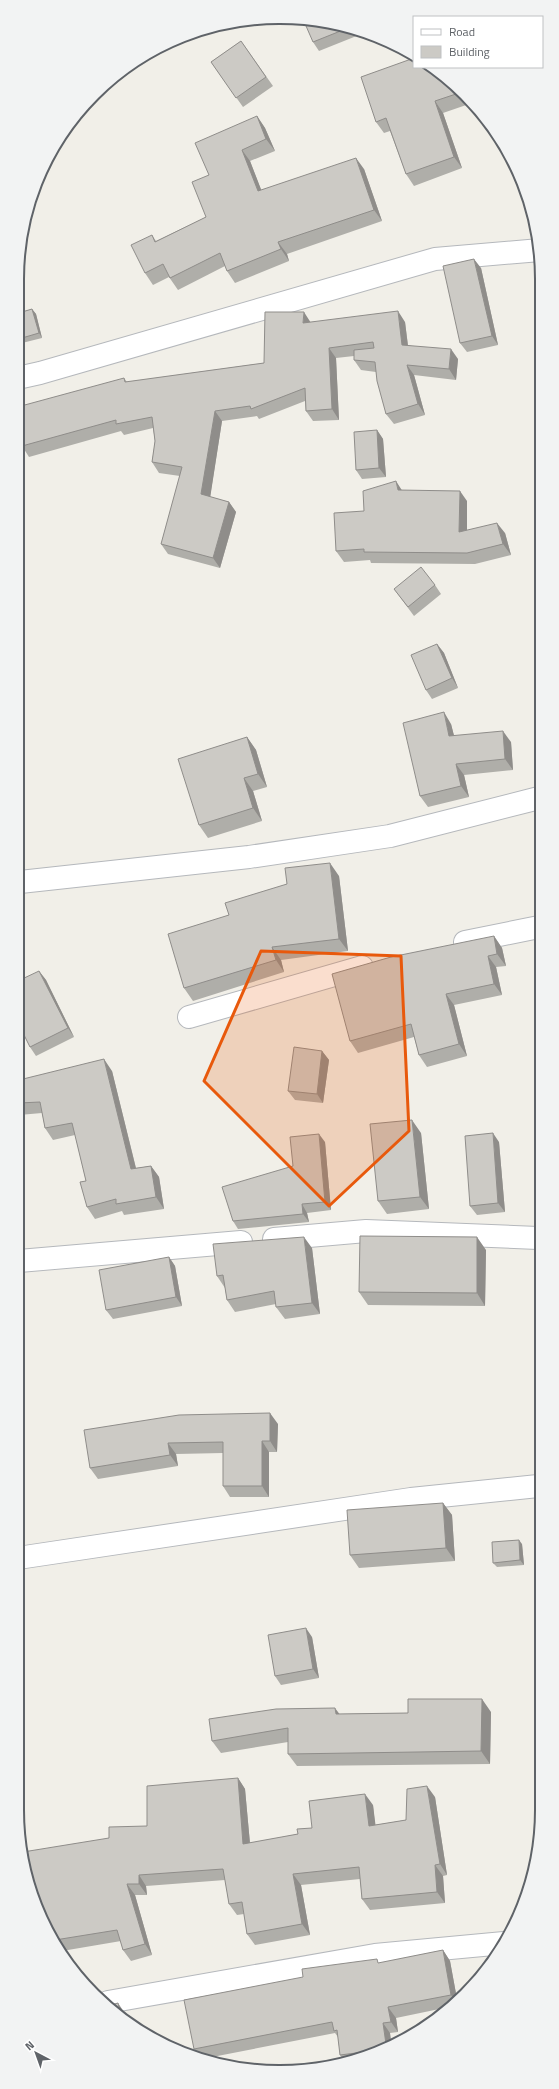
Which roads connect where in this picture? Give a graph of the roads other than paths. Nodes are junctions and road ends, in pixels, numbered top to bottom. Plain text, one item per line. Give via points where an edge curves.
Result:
1 (533, 251) edge
2 (24, 377) edge
3 (535, 799) edge
4 (24, 882) edge
5 (535, 928) edge
6 (448, 946) edge
7 (381, 961) edge
8 (189, 1017) dead end
9 (535, 1238) edge
10 (24, 1261) edge
11 (535, 1486) edge
12 (24, 1557) edge
13 (497, 1944) edge
14 (111, 2002) edge

1 - 2 street via 434,259
3 - 4 street via 390,836 249,857
5 - 6 street
7 - 8 street
9 - 10 street via 366,1232
11 - 12 street via 411,1499
13 - 14 street via 375,1955

